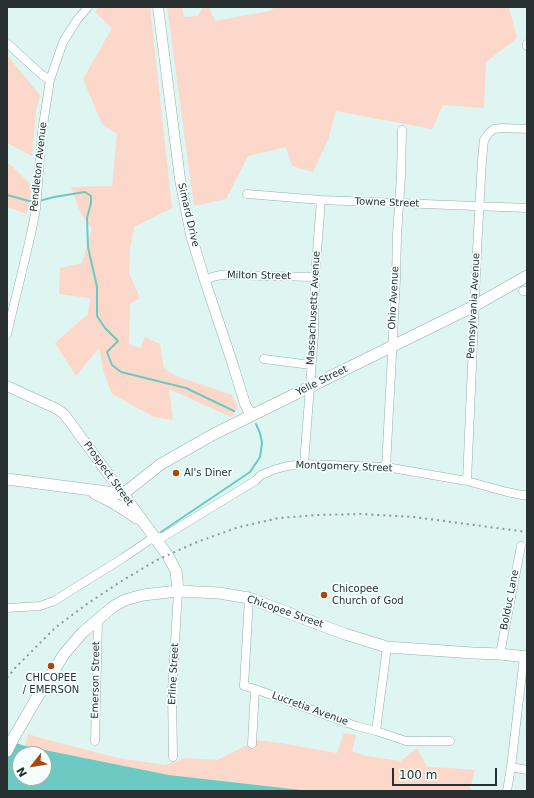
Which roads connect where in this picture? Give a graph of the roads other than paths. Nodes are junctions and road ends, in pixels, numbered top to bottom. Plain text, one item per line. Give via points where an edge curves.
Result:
1 (88, 7) edge
2 (158, 7) edge
3 (7, 43) edge
4 (50, 80) junction
5 (527, 129) edge
6 (402, 130) dead end
7 (247, 194) dead end
8 (321, 200) junction
9 (400, 204) junction
10 (480, 206) junction
11 (527, 208) edge
12 (527, 276) edge
13 (315, 277) junction
14 (205, 281) junction
15 (474, 306) junction
16 (7, 334) edge
17 (392, 346) junction
18 (264, 359) dead end
19 (311, 365) junction
20 (7, 386) edge
21 (309, 387) junction
22 (251, 415) junction
23 (304, 464) junction
24 (386, 467) junction
25 (7, 479) edge
26 (467, 481) junction
27 (83, 488) junction
28 (123, 494) junction
29 (527, 495) edge
30 (151, 533) junction
31 (521, 546) dead end
32 (178, 591) junction
33 (250, 598) junction
34 (7, 608) edge
35 (98, 619) junction
36 (387, 647) junction
37 (500, 654) junction
38 (526, 657) edge
39 (255, 689) junction
40 (376, 731) junction
41 (95, 741) dead end
42 (450, 742) dead end
43 (252, 744) dead end
44 (7, 751) edge
45 (173, 757) dead end
46 (511, 767) junction
47 (527, 770) edge
48 (507, 791) edge

1 - 4 street, Pendleton Avenue via 64,42
2 - 14 street, Simard Drive via 180,179 191,235
3 - 4 street
4 - 16 street, Pendleton Avenue via 32,234
5 - 10 street, Pennsylvania Avenue via 494,129 484,140
6 - 9 street, Ohio Avenue
7 - 8 street, Towne Street
8 - 9 street, Towne Street
8 - 13 street, Massachusetts Avenue
9 - 10 street, Towne Street
9 - 17 street, Ohio Avenue
10 - 11 street, Towne Street
10 - 15 street, Pennsylvania Avenue
12 - 15 main road, Yelle Street
13 - 14 street, Milton Street via 221,276
13 - 19 street, Massachusetts Avenue
14 - 22 street, Simard Drive via 245,404
15 - 17 main road, Yelle Street
15 - 26 street, Pennsylvania Avenue
17 - 21 main road, Yelle Street
17 - 24 street, Ohio Avenue
18 - 19 street
19 - 21 street, Massachusetts Avenue
20 - 28 street, Prospect Street via 64,414
21 - 22 main road, Yelle Street
21 - 23 street, Massachusetts Avenue
22 - 28 main road, Yelle Street via 161,464
23 - 24 street, Montgomery Street
23 - 30 street, Montgomery Street via 287,466 261,475 163,537
24 - 26 street, Montgomery Street
25 - 27 main road
26 - 29 street, Montgomery Street
27 - 28 main road
27 - 30 main road via 123,508
28 - 30 main road, Prospect Street
30 - 32 main road, Prospect Street via 176,570
30 - 34 street, Montgomery Street via 123,558 54,601 40,606
31 - 37 street, Bolduc Lane
32 - 33 main road, Chicopee Street
32 - 35 main road, Chicopee Street via 125,600
32 - 45 street, Erline Street via 172,692
33 - 36 main road, Chicopee Street
33 - 39 street, Lucretia Avenue via 244,686
35 - 41 street, Emerson Street
35 - 44 main road, Chicopee Street via 64,654
36 - 37 main road, Chicopee Street
36 - 40 street
37 - 38 main road, Chicopee Street
38 - 46 street
39 - 40 street, Lucretia Avenue
39 - 43 street
40 - 42 street, Lucretia Avenue via 406,741
46 - 47 street
46 - 48 street

